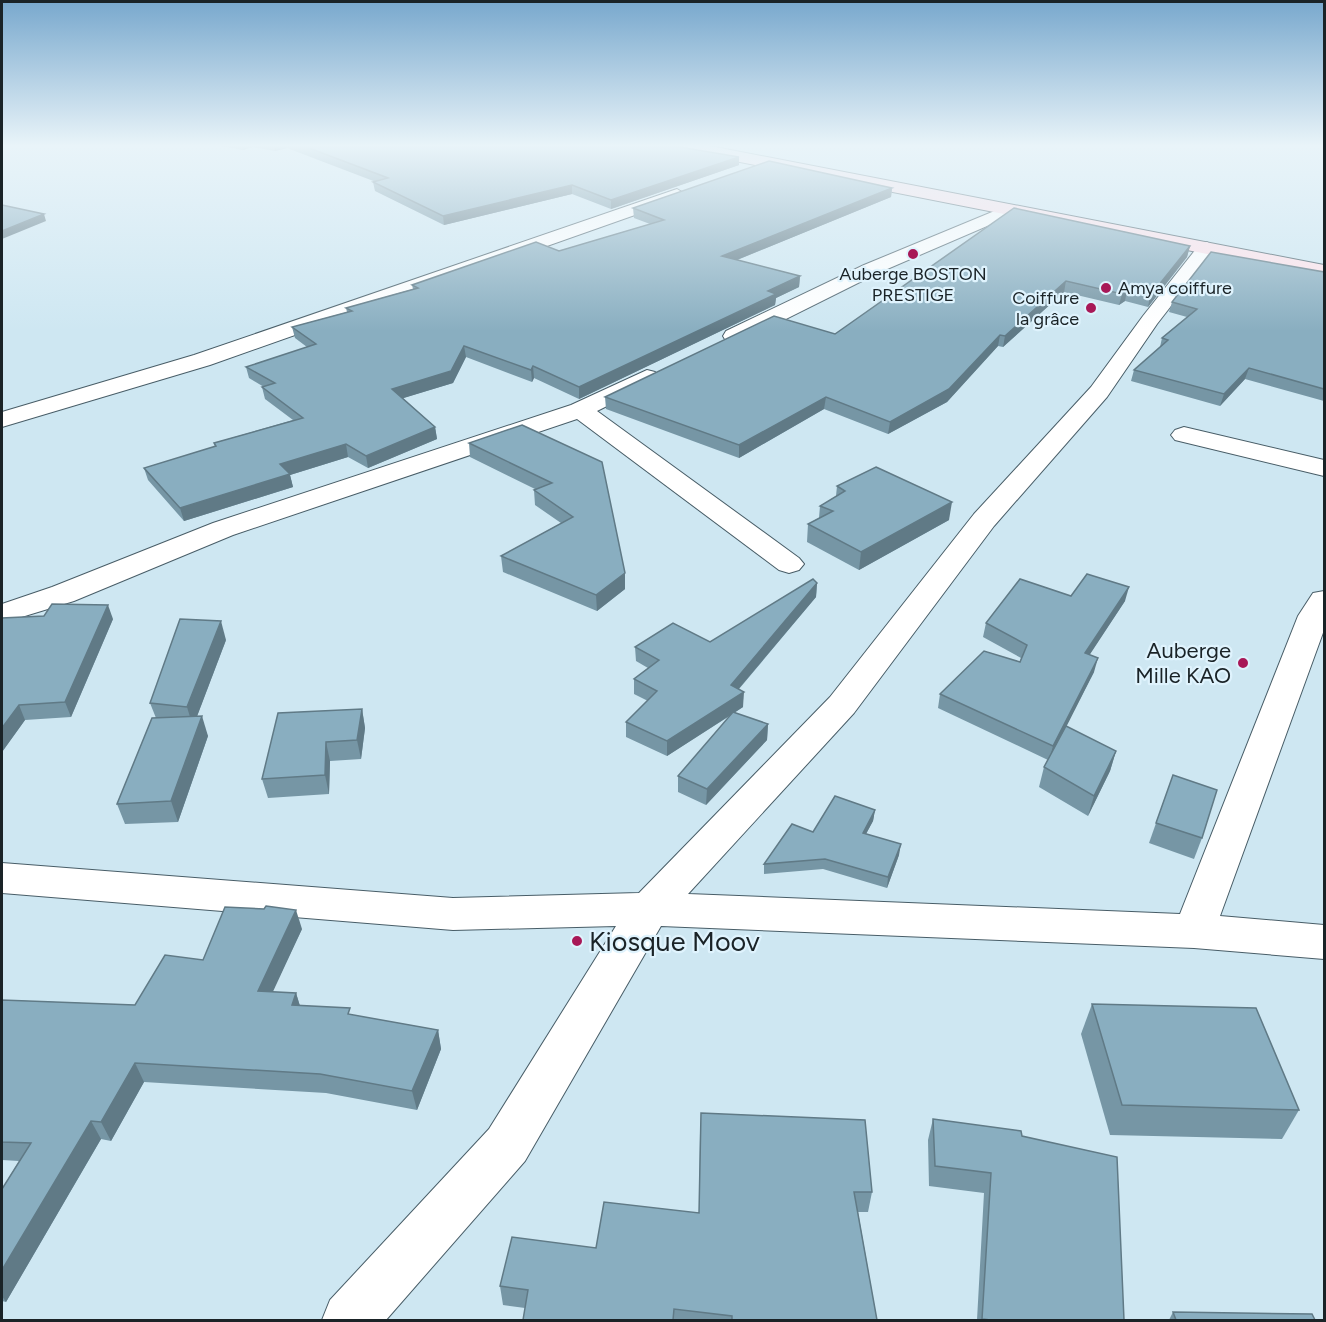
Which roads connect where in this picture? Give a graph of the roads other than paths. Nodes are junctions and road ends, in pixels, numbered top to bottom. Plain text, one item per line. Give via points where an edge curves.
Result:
1 (640, 207) edge
2 (992, 207) edge
3 (1009, 210) junction
4 (1207, 248) junction
5 (1324, 271) edge
6 (708, 348) edge
7 (665, 369) edge
8 (580, 410) junction
9 (2, 420) edge
10 (1184, 435) dead end
11 (1324, 468) edge
12 (789, 564) dead end
13 (1324, 600) edge
14 (2, 614) edge
15 (2, 878) edge
16 (649, 909) junction
17 (1194, 931) junction
18 (1324, 942) edge
19 (350, 1320) edge

1 - 9 street via 202,360
2 - 3 main road
3 - 4 main road
3 - 6 street via 871,269
4 - 5 main road
4 - 16 street via 1099,392 984,520 842,705
7 - 8 street
8 - 12 street
8 - 14 street via 223,530
10 - 11 street
13 - 17 street via 1314,616
15 - 16 street via 453,914
16 - 17 street
16 - 19 street via 507,1145
17 - 18 street

